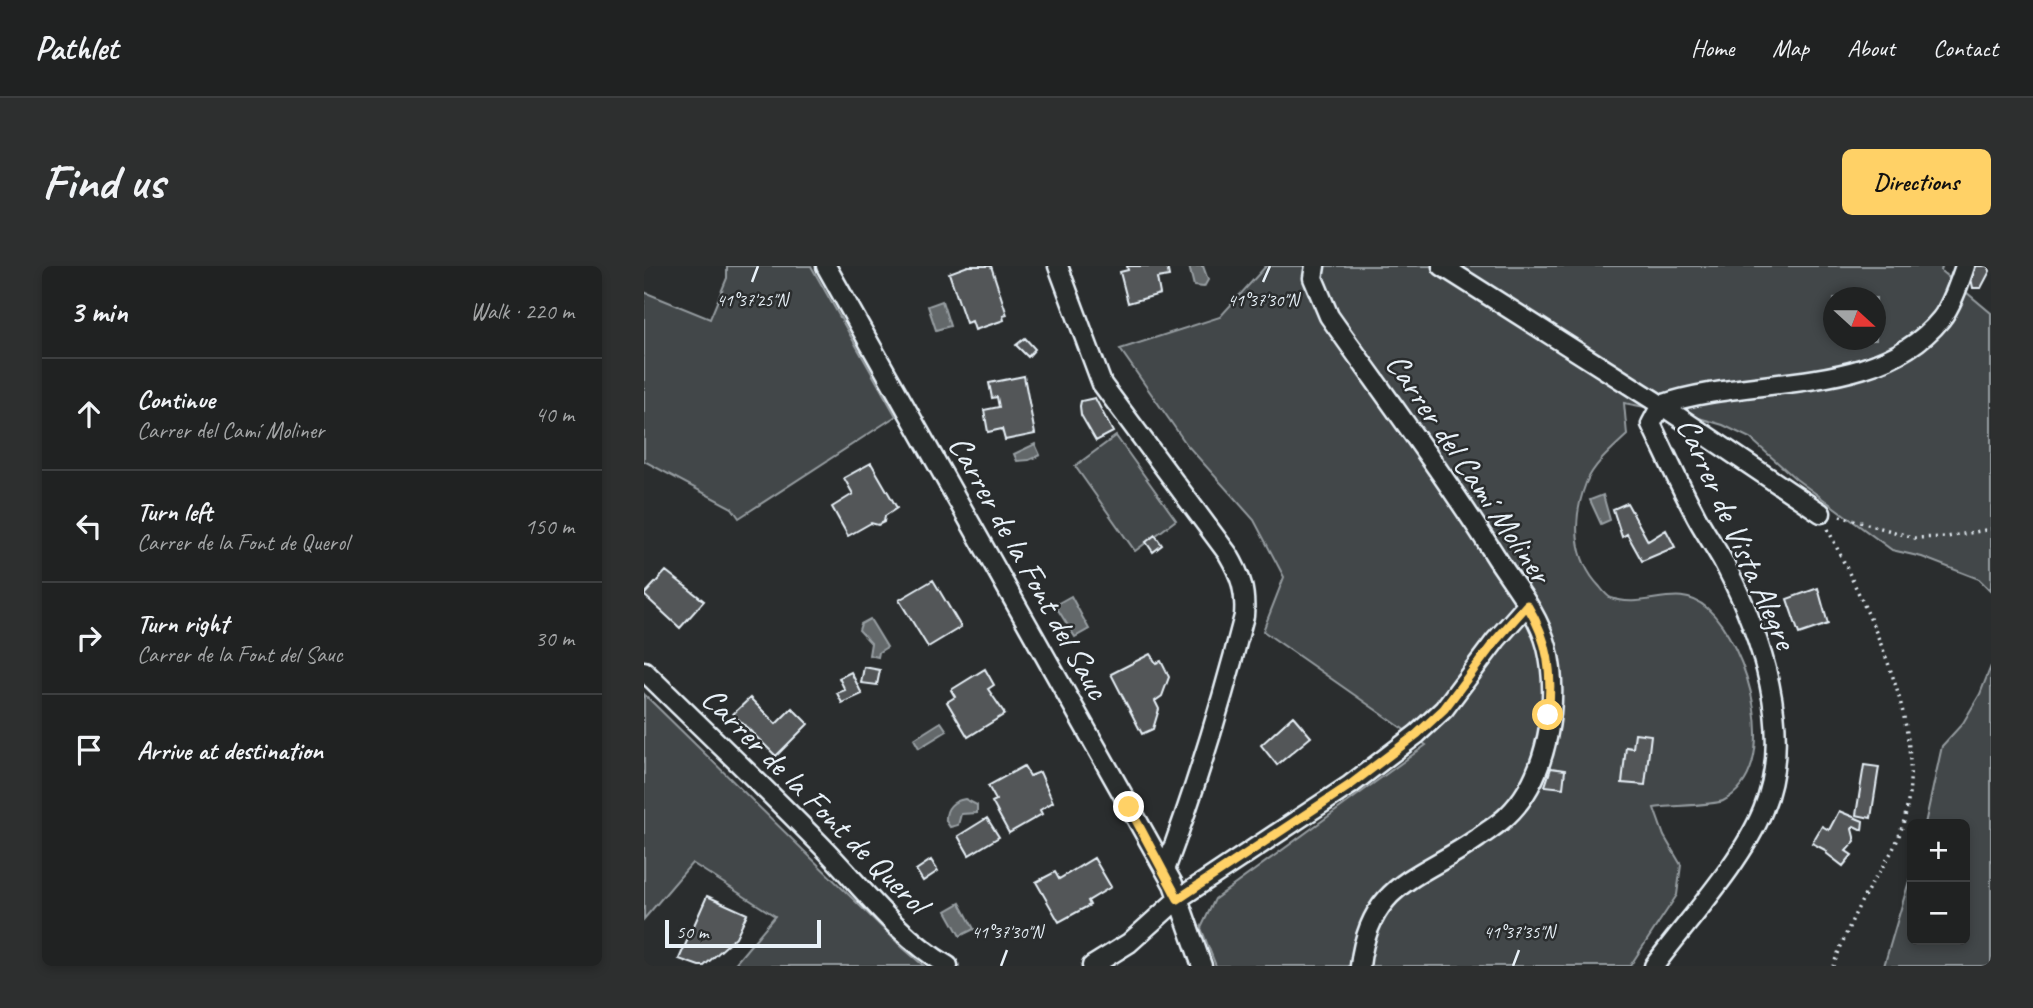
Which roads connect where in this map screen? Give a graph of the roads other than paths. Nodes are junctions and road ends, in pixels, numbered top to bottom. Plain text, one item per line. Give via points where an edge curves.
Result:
1 (826, 266) edge
2 (1058, 266) edge
3 (1315, 266) edge
4 (1442, 266) edge
5 (1965, 266) edge
6 (1661, 405) junction
7 (1821, 513) road end
8 (1527, 605) junction
9 (644, 671) edge
10 (1165, 870) junction
11 (1178, 899) junction
12 (948, 966) edge
13 (1092, 966) edge
14 (1202, 966) edge
15 (1360, 966) edge
16 (1654, 966) edge

1 - 10 street, Carrer de la Font del Sauc
2 - 10 street via 1102,384 1228,554 1246,596 1238,641 1198,778
3 - 8 street, Carrer del Camí Moliner via 1313,278 1329,316
4 - 6 street
5 - 6 street, Carrer de Vista Alegre via 1943,317 1924,338 1903,351 1872,365 1827,376 1691,394
6 - 7 street
6 - 16 street, Carrer de Vista Alegre via 1651,424 1755,634 1773,716 1774,762 1763,810 1744,846
8 - 11 street via 1444,709 1417,734 1350,785
8 - 15 street, Carrer del Camí Moliner via 1547,646 1552,682 1544,748 1535,776 1508,815 1383,899 1369,921
9 - 12 street, Carrer de la Font de Querol via 822,846 899,929
10 - 11 street, Carrer de la Font del Sauc
11 - 13 street via 1129,943
11 - 14 street, Carrer de la Font del Sauc

